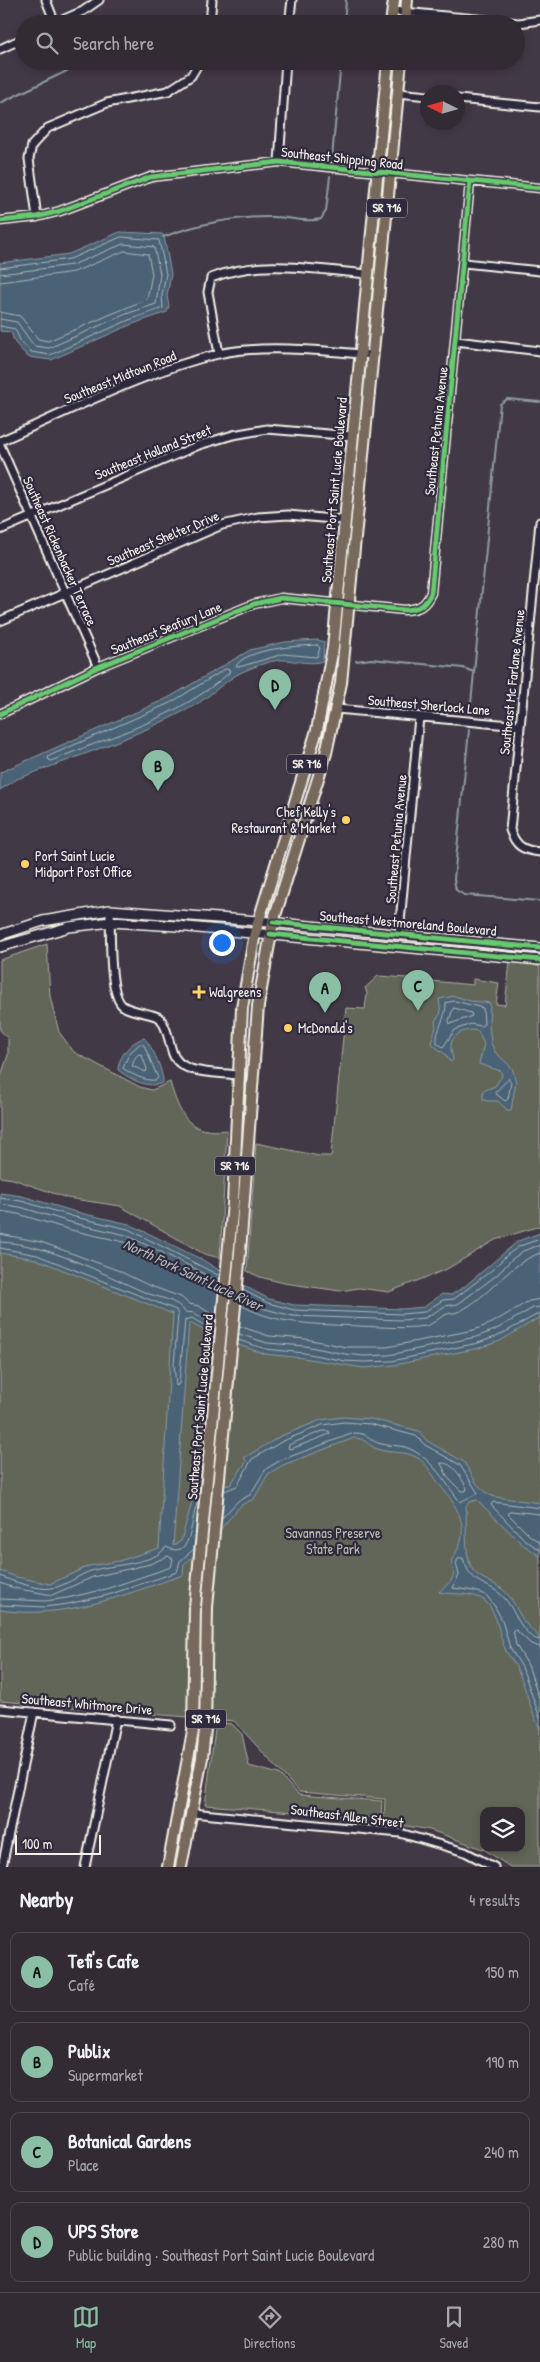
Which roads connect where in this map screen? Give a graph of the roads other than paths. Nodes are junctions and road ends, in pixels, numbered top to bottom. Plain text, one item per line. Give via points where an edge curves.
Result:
1 (46, 0) edge
2 (99, 0) edge
3 (212, 0) edge
4 (292, 0) edge
5 (394, 0) edge
6 (407, 0) edge
7 (393, 11) junction
8 (406, 12) junction
9 (51, 15) edge
10 (73, 15) edge
11 (211, 15) edge
12 (290, 15) edge
13 (393, 15) edge
14 (406, 15) edge
15 (437, 15) edge
16 (540, 20) edge
17 (525, 22) edge
18 (15, 42) edge
19 (0, 49) edge
20 (195, 70) edge
21 (285, 70) edge
22 (387, 70) edge
23 (400, 70) edge
24 (398, 94) junction
25 (420, 95) edge
26 (465, 100) edge
27 (540, 107) edge
28 (279, 162) junction
29 (378, 172) junction
30 (391, 173) junction
31 (470, 182) junction
32 (540, 188) edge
33 (37, 216) junction
34 (0, 220) edge
35 (464, 263) junction
36 (540, 270) edge
37 (368, 274) junction
38 (456, 342) junction
39 (540, 351) edge
40 (219, 354) junction
41 (360, 354) junction
42 (373, 355) junction
43 (353, 436) junction
44 (0, 441) edge
45 (0, 445) edge
46 (31, 516) junction
47 (344, 520) junction
48 (540, 522) edge
49 (0, 530) edge
50 (66, 593) junction
51 (337, 604) junction
52 (349, 605) junction
53 (0, 621) edge
54 (333, 648) junction
55 (98, 667) junction
56 (337, 708) junction
57 (322, 712) junction
58 (0, 714) edge
59 (419, 717) junction
60 (520, 726) junction
61 (313, 797) junction
62 (540, 852) edge
63 (110, 910) junction
64 (258, 920) junction
65 (111, 922) junction
66 (273, 922) junction
67 (255, 933) junction
68 (399, 933) junction
69 (270, 934) junction
70 (0, 935) edge
71 (0, 947) edge
72 (540, 948) edge
73 (540, 960) edge
74 (238, 1078) junction
75 (251, 1107) junction
76 (0, 1709) edge
77 (34, 1712) junction
78 (116, 1719) junction
79 (172, 1725) dead end
80 (185, 1784) junction
81 (192, 1813) junction
82 (2, 1867) edge
83 (85, 1867) edge
84 (168, 1867) edge
85 (181, 1867) edge
86 (494, 1867) edge

1 - 9 street
2 - 10 street
3 - 11 street
4 - 12 street
5 - 7 main road
6 - 8 main road
7 - 8 street
7 - 13 main road
8 - 14 main road
8 - 15 street
16 - 17 street
18 - 19 street
20 - 33 street via 168,91 107,104 48,128 32,145 30,159
21 - 28 street
22 - 29 main road, Southeast Port Saint Lucie Boulevard / SR 716
23 - 24 main road, Southeast Port Saint Lucie Boulevard / SR 716
24 - 25 street
24 - 30 main road, Southeast Port Saint Lucie Boulevard / SR 716
26 - 27 street
28 - 29 street, Southeast Shipping Road
28 - 33 street, Southeast Shipping Road via 151,177 60,211
29 - 30 street, Southeast Shipping Road
29 - 37 main road, Southeast Port Saint Lucie Boulevard / SR 716
30 - 31 street, Southeast Shipping Road
30 - 42 main road, Southeast Port Saint Lucie Boulevard / SR 716
31 - 32 street, Southeast Shipping Road
31 - 35 street, Southeast Petunia Avenue
33 - 34 street, Southeast Shipping Road
35 - 36 street
35 - 38 street, Southeast Petunia Avenue
37 - 40 street via 274,266 232,271 211,278 208,292
37 - 41 main road, Southeast Port Saint Lucie Boulevard / SR 716
38 - 39 street
38 - 52 street, Southeast Petunia Avenue via 431,593 426,603 417,609
40 - 41 street, Southeast Midtown Road via 244,350
40 - 44 street, Southeast Midtown Road via 165,370
41 - 42 street, Southeast Midtown Road
41 - 43 main road, Southeast Port Saint Lucie Boulevard / SR 716
42 - 52 main road, Southeast Port Saint Lucie Boulevard / SR 716
43 - 46 street, Southeast Holland Street via 268,429 233,435 199,445
43 - 47 main road, Southeast Port Saint Lucie Boulevard / SR 716
45 - 46 street, Southeast Rickenbacker Terrace
46 - 49 street, Southeast Holland Street
46 - 50 street, Southeast Rickenbacker Terrace
47 - 50 street, Southeast Shelter Drive via 288,515 222,524
47 - 51 main road, Southeast Port Saint Lucie Boulevard / SR 716
48 - 60 street, Southeast Mc Farlane Avenue
50 - 53 street, Southeast Shelter Drive
50 - 55 street, Southeast Rickenbacker Terrace
51 - 52 street, Southeast Seafury Lane
51 - 54 main road, Southeast Port Saint Lucie Boulevard / SR 716
51 - 55 street, Southeast Seafury Lane via 281,598 254,604
52 - 56 main road, Southeast Port Saint Lucie Boulevard / SR 716
54 - 56 main road via 332,693
54 - 57 main road, Southeast Port Saint Lucie Boulevard / SR 716
55 - 58 street, Southeast Seafury Lane
56 - 59 street, Southeast Sherlock Lane
56 - 61 main road, Southeast Port Saint Lucie Boulevard / SR 716
57 - 61 main road via 328,721
57 - 64 main road, Southeast Port Saint Lucie Boulevard / SR 716
59 - 60 street, Southeast Sherlock Lane
59 - 68 street, Southeast Petunia Avenue
60 - 62 street, Southeast Mc Farlane Avenue via 510,830 515,844
61 - 66 main road, Southeast Port Saint Lucie Boulevard / SR 716
63 - 64 main road, Southeast Westmoreland Boulevard
63 - 65 street
63 - 70 main road, Southeast Westmoreland Boulevard via 43,921
64 - 66 main road, Southeast Westmoreland Boulevard
64 - 67 main road, Southeast Port Saint Lucie Boulevard / SR 716
65 - 67 main road, Southeast Westmoreland Boulevard
65 - 71 main road, Southeast Westmoreland Boulevard via 61,929
65 - 74 street via 114,990 122,1005 160,1018 169,1033 175,1059 182,1066
66 - 68 main road, Southeast Westmoreland Boulevard
66 - 69 main road, Southeast Port Saint Lucie Boulevard / SR 716
67 - 69 main road, Southeast Westmoreland Boulevard
67 - 74 main road, Southeast Port Saint Lucie Boulevard / SR 716 via 242,1008
68 - 72 main road, Southeast Westmoreland Boulevard
69 - 73 main road, Southeast Westmoreland Boulevard
69 - 75 main road, Southeast Port Saint Lucie Boulevard / SR 716 via 258,1006
74 - 75 main road via 244,1104
74 - 80 main road, Southeast Port Saint Lucie Boulevard / SR 716 via 228,1251 198,1575 193,1731
75 - 81 main road, Southeast Port Saint Lucie Boulevard / SR 716 via 206,1607 205,1730
76 - 77 street, Southeast Whitmore Drive
77 - 78 street, Southeast Whitmore Drive
77 - 82 street
78 - 79 street, Southeast Whitmore Drive
78 - 83 street
80 - 81 main road via 191,1792 188,1807
80 - 84 main road, Southeast Port Saint Lucie Boulevard / SR 716
81 - 85 main road, Southeast Port Saint Lucie Boulevard / SR 716
81 - 86 street, Southeast Allen Street via 400,1833 465,1852

